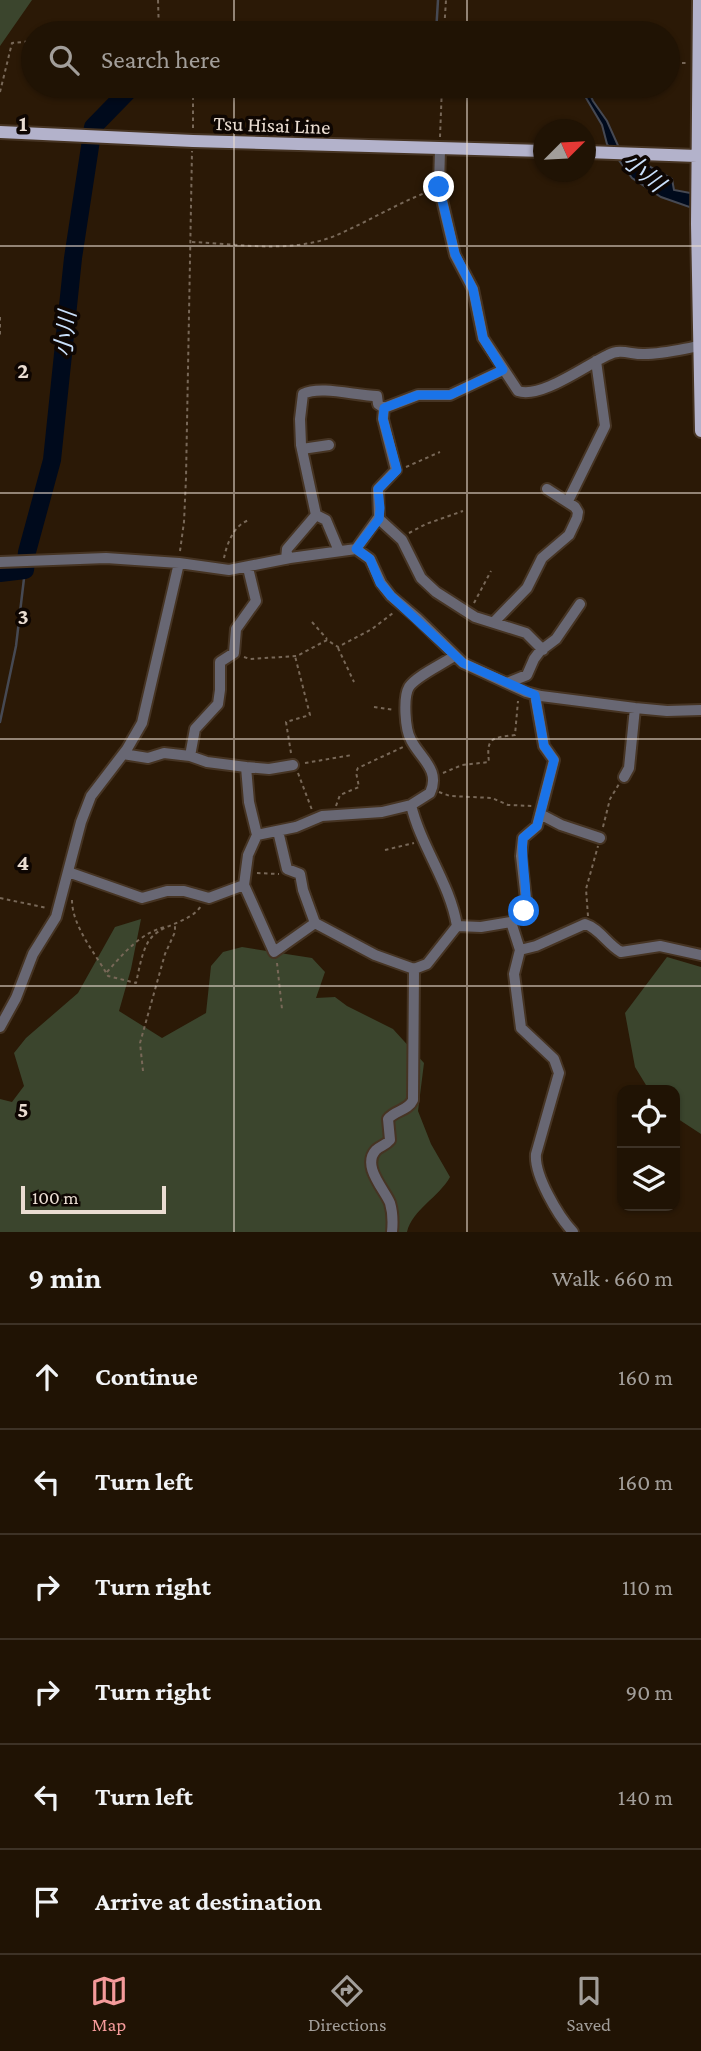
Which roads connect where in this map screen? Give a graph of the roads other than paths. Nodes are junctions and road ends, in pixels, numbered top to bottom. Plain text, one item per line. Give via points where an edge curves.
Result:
1 (699, 0) edge
2 (0, 132) edge
3 (440, 149) junction
4 (533, 151) edge
5 (596, 152) edge
6 (698, 156) junction
7 (700, 346) edge
8 (596, 361) junction
9 (503, 370) junction
10 (384, 408) junction
11 (701, 431) edge
12 (329, 445) dead end
13 (302, 449) junction
14 (547, 489) dead end
15 (568, 501) junction
16 (316, 515) junction
17 (379, 519) junction
18 (356, 549) junction
19 (339, 551) junction
20 (286, 559) junction
21 (0, 562) edge
22 (179, 563) junction
23 (248, 568) junction
24 (580, 604) dead end
25 (494, 622) junction
26 (543, 650) junction
27 (454, 656) junction
28 (508, 683) junction
29 (535, 695) junction
30 (635, 708) junction
31 (701, 710) edge
32 (124, 754) junction
33 (190, 756) junction
34 (295, 765) road end
35 (246, 767) junction
36 (624, 777) road end
37 (411, 805) junction
38 (540, 812) junction
39 (278, 831) junction
40 (257, 835) junction
41 (600, 838) road end
42 (68, 872) junction
43 (244, 879) junction
44 (511, 922) junction
45 (315, 923) junction
46 (457, 926) junction
47 (520, 950) junction
48 (701, 955) edge
49 (414, 969) junction
50 (0, 1027) edge
51 (392, 1232) edge
52 (573, 1232) edge

1 - 6 main road
2 - 3 main road, Tsu Hisai Line
3 - 4 main road, Tsu Hisai Line
3 - 9 street via 439,187 455,254 473,289 483,338
5 - 6 main road
6 - 7 main road
7 - 8 street via 644,355 616,352
7 - 11 main road
8 - 9 street via 530,393 518,391
8 - 15 street via 605,426
9 - 10 street via 450,395 418,395
10 - 13 street via 376,396 306,392 300,419
10 - 17 street via 396,472 378,489
12 - 13 street
13 - 16 street
14 - 15 street
15 - 25 street via 578,512 569,536 541,558 530,585
16 - 19 street via 327,520
16 - 20 street via 287,549
17 - 18 street
17 - 25 street via 402,540 421,578 468,613
18 - 19 street
18 - 27 street via 370,559 380,583
19 - 20 street
20 - 23 street
21 - 22 street via 106,558
22 - 23 street
22 - 32 street via 142,723
23 - 33 street via 256,601 236,629 234,653 220,662 218,704 195,729
24 - 26 street
25 - 26 street via 526,633
26 - 28 street via 527,675
27 - 28 street
27 - 37 street via 408,688 405,711 410,740 426,759 432,777 432,790
28 - 29 street
29 - 30 street
29 - 38 street via 544,746 554,760
30 - 31 street
30 - 36 street via 629,768
32 - 33 street
32 - 42 street via 91,796
33 - 35 street
34 - 35 street
35 - 40 street
37 - 39 street via 374,813 336,814
37 - 46 street
38 - 41 street
38 - 44 street via 537,826 523,838 522,845 527,908
39 - 40 street
39 - 45 street via 287,869 300,874
40 - 43 street
42 - 43 street via 146,897 184,891 209,898
42 - 50 street via 58,911
43 - 45 street via 274,952
44 - 46 street
44 - 47 street
45 - 49 street via 375,955
46 - 49 street via 427,964
47 - 48 street via 589,924 621,952 660,946
47 - 52 street via 513,974 521,1028 559,1073 535,1166
49 - 51 street via 413,1100 388,1119 390,1140 376,1150 373,1160 376,1180 392,1209

